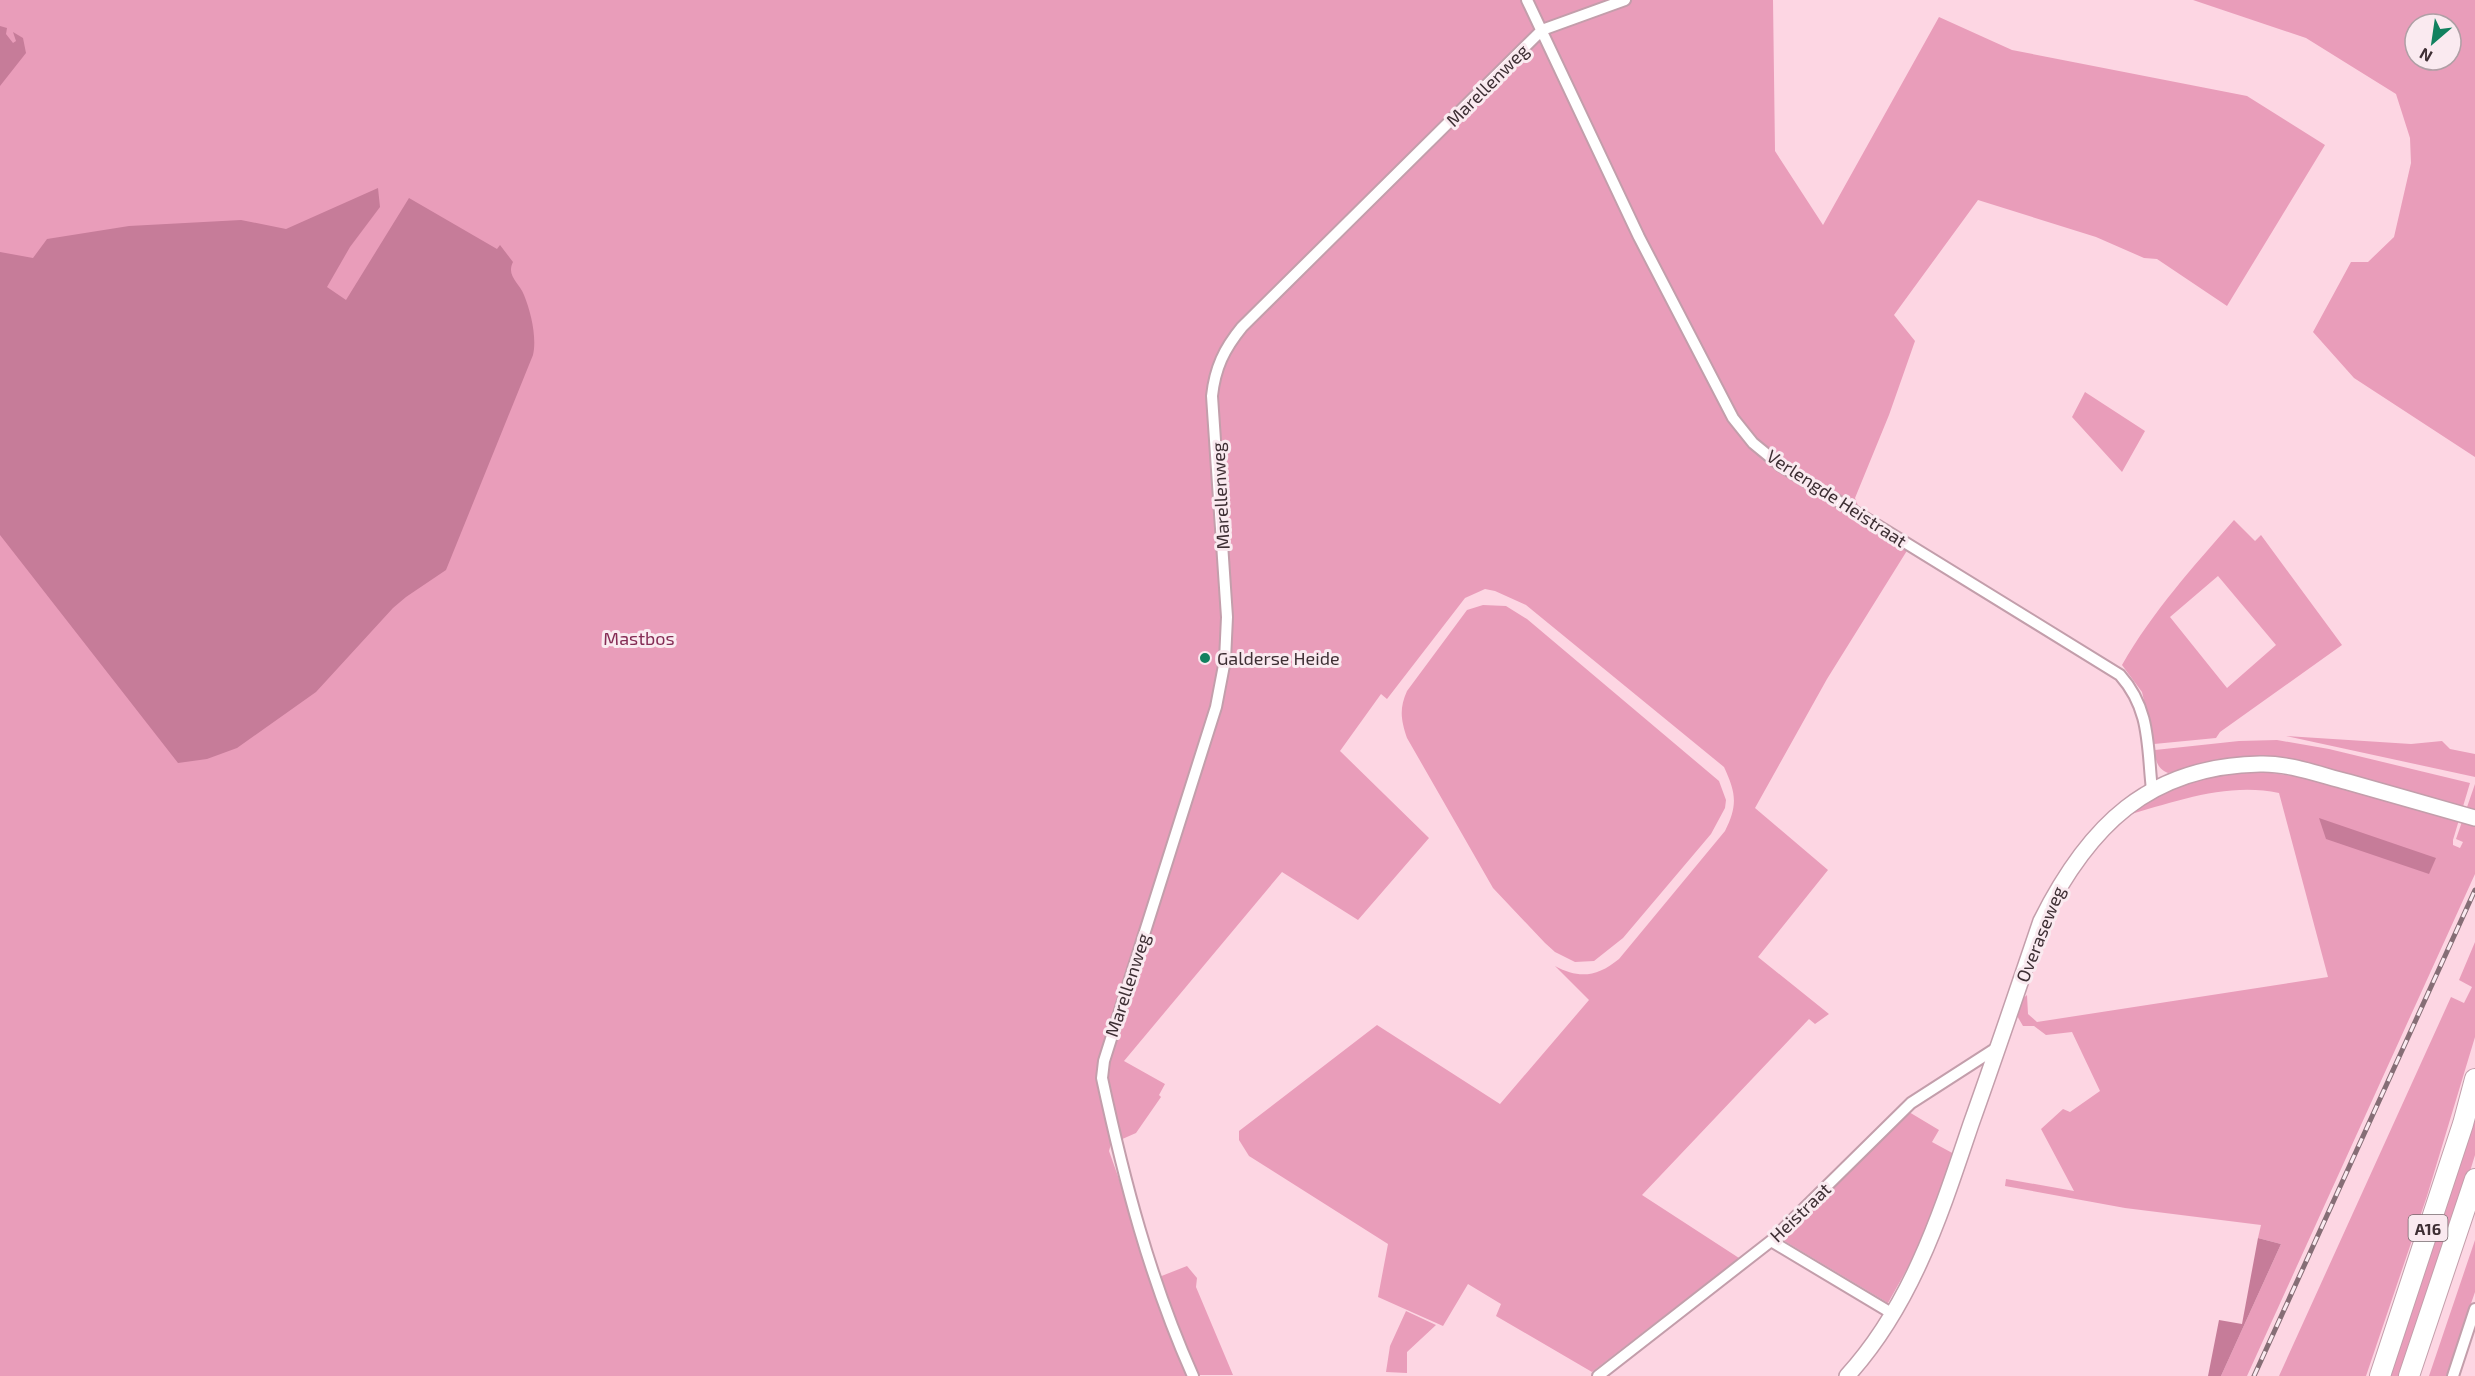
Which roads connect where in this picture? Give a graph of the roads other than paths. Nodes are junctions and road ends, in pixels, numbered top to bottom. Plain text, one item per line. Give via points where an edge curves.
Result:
1 (1527, 0) edge
2 (1625, 0) edge
3 (1542, 30) junction
4 (2152, 790) junction
5 (2475, 818) edge
6 (1998, 1047) junction
7 (2475, 1079) edge
8 (2475, 1179) edge
9 (1772, 1241) junction
10 (2475, 1309) edge
11 (1893, 1314) junction
12 (1193, 1376) edge
13 (1598, 1376) edge
14 (1847, 1376) edge
15 (2380, 1376) edge
16 (2409, 1376) edge
17 (2452, 1376) edge

1 - 3 street, Verlengde Heistraat
2 - 3 street
3 - 4 street, Verlengde Heistraat via 1639,237 1733,418 1753,443 1781,466 2120,675 2135,692 2143,710
3 - 12 street, Marellenweg via 1242,327 1215,372 1212,396 1227,617 1225,660 1216,706 1104,1061 1102,1078 1129,1201 1170,1326
4 - 5 street, Overaseweg via 2217,768 2260,764 2304,770
4 - 6 street, Overaseweg via 2115,816 2083,849 2062,879 2041,921
6 - 9 street, Heistraat via 1911,1103
6 - 11 street, Overaseweg via 1935,1229
7 - 15 highway, A16
8 - 16 highway, A16
9 - 11 street
9 - 13 street, Heistraat
10 - 17 street
11 - 14 street, Overaseweg

